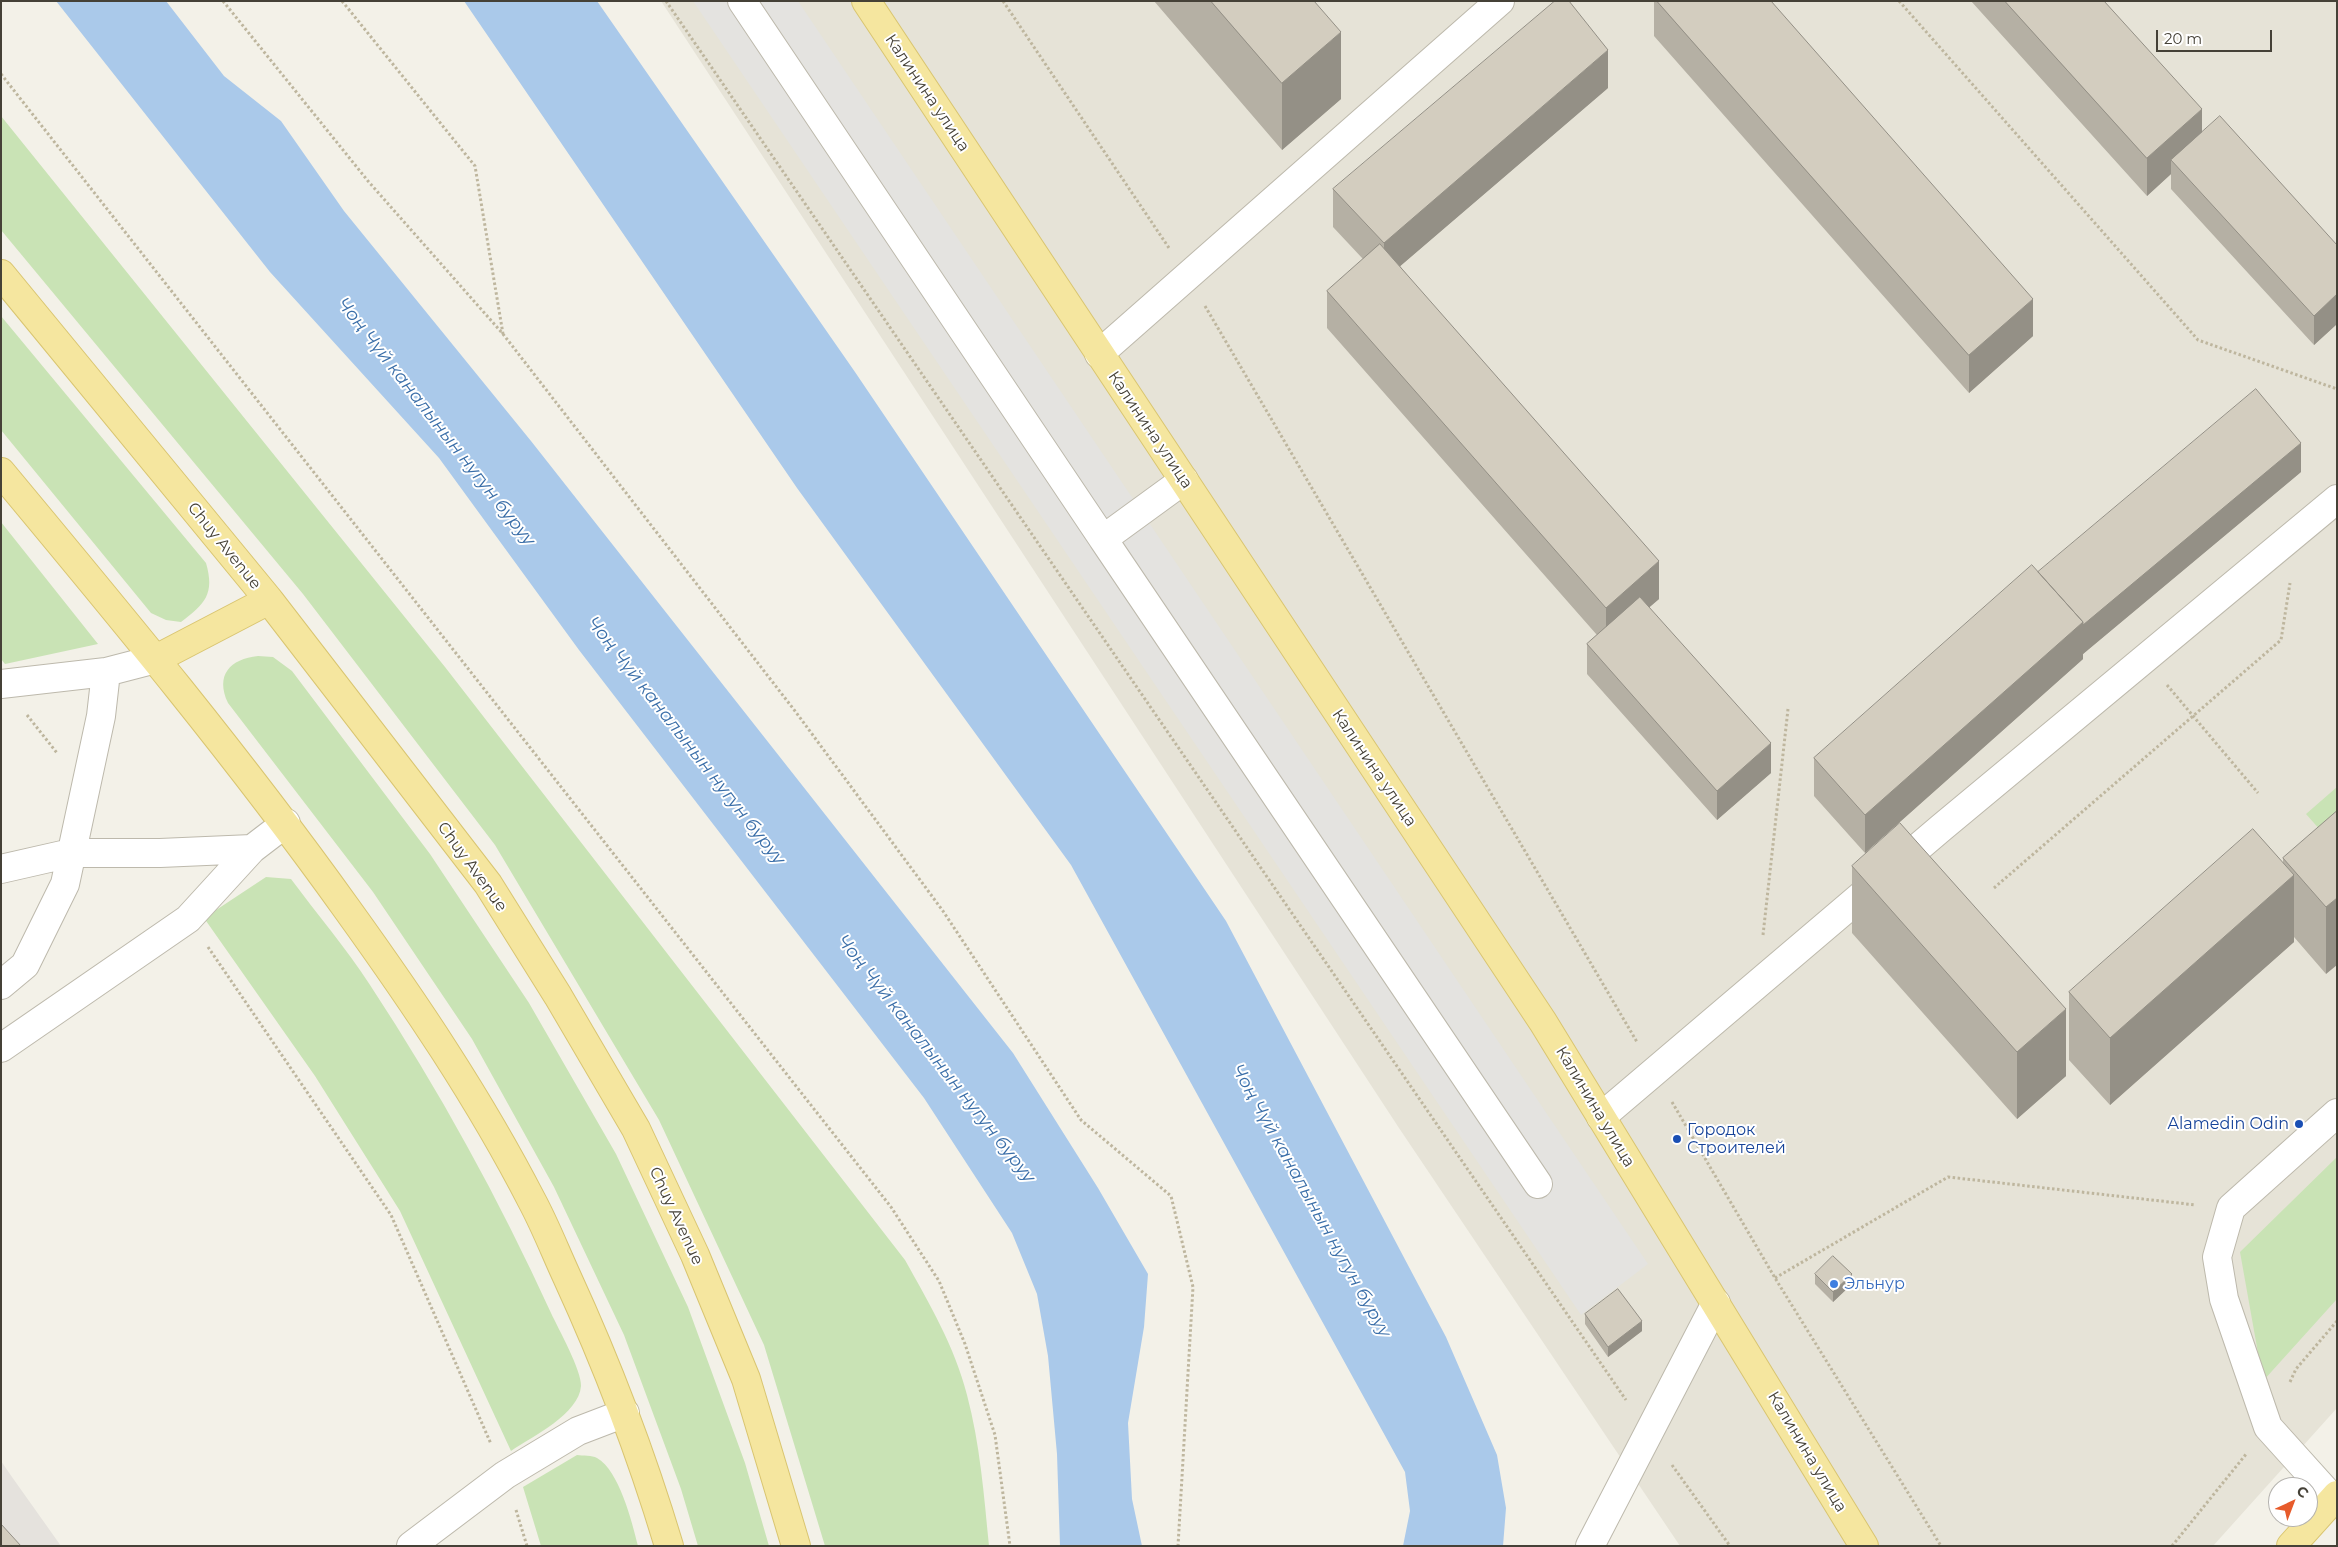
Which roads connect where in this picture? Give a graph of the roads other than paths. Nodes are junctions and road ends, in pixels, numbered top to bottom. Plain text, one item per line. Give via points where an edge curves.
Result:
1 (742, 1) edge
2 (866, 1) edge
3 (1500, 1) edge
4 (1, 274) edge
5 (1100, 354) junction
6 (1, 472) edge
7 (1184, 480) junction
8 (2337, 499) edge
9 (1103, 539) junction
10 (269, 600) junction
11 (156, 659) junction
12 (106, 672) junction
13 (2, 684) edge
14 (286, 823) junction
15 (252, 849) junction
16 (71, 853) junction
17 (1, 868) edge
18 (1, 985) edge
19 (1, 1048) edge
20 (2337, 1113) edge
21 (1601, 1117) junction
22 (1538, 1184) dead end
23 (1716, 1303) junction
24 (625, 1413) junction
25 (2335, 1497) edge
26 (411, 1546) edge
27 (669, 1546) edge
28 (796, 1546) edge
29 (1590, 1546) edge
30 (1864, 1546) edge
31 (2291, 1546) edge

1 - 9 lane
2 - 5 main road, Калинина улица
3 - 5 lane
4 - 10 main road, Chuy Avenue
5 - 7 main road, Калинина улица
6 - 11 main road
7 - 9 lane
7 - 21 main road, Калинина улица via 1543,1022
8 - 21 lane via 1941,828
9 - 22 lane
10 - 11 main road
10 - 28 main road, Chuy Avenue via 488,884 636,1129 695,1255 746,1379
11 - 12 lane
11 - 14 main road
12 - 13 lane
12 - 16 lane via 101,716
14 - 15 lane
14 - 24 main road via 400,982 472,1094 532,1202
15 - 16 lane
15 - 19 lane via 188,919
16 - 17 lane
16 - 18 lane via 65,884 25,965
20 - 25 lane via 2232,1208 2217,1257 2224,1299 2268,1427
21 - 23 main road, Калинина улица
23 - 29 lane
23 - 30 main road, Калинина улица
24 - 26 lane via 578,1431 505,1474
24 - 27 main road
25 - 31 main road

